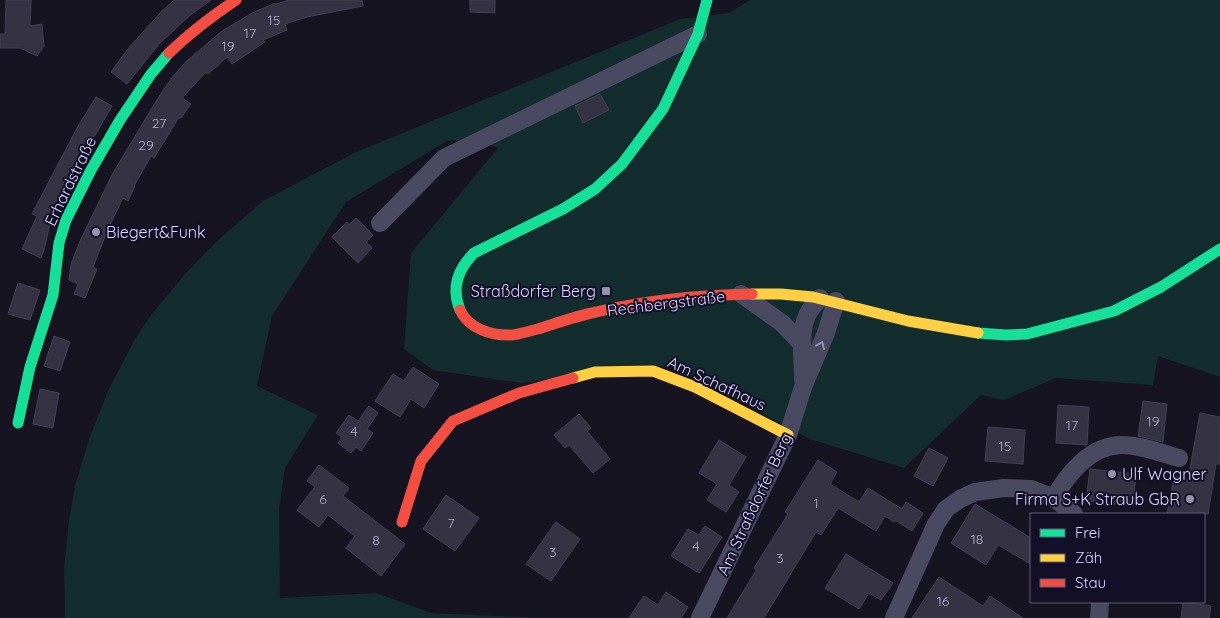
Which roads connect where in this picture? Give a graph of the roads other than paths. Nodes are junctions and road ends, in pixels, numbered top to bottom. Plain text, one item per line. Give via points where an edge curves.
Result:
1 (236, 0) edge
2 (707, 0) edge
3 (698, 34) junction
4 (380, 223) dead end
5 (1220, 249) edge
6 (741, 294) junction
7 (828, 300) junction
8 (802, 344) junction
9 (803, 387) junction
10 (18, 423) dead end
11 (788, 435) junction
12 (1179, 458) dead end
13 (1054, 498) junction
14 (1073, 513) edge
15 (402, 522) dead end
16 (1100, 603) edge
17 (700, 618) edge
18 (894, 618) edge
19 (1099, 618) edge

1 - 10 main road, Erhardstraße via 174,46 153,71 114,130 80,191 61,234 53,296 25,382
2 - 3 main road, Rechbergstraße
3 - 4 street via 444,158
3 - 6 main road, Rechbergstraße via 663,109 622,164 595,189 563,209 474,252 460,269 454,295 466,319 479,329 514,335 632,304
5 - 7 main road, Rechbergstraße via 1158,290 1122,308 1020,334 972,332 906,320
6 - 7 main road, Rechbergstraße via 797,294
6 - 8 street via 782,323
7 - 8 street, Am Straßdorfer Berg via 810,310
9 -> 7 street, Am Straßdorfer Berg via 826,333
8 - 9 street, Am Straßdorfer Berg
9 - 11 street, Am Straßdorfer Berg
11 - 15 main road, Am Schafhaus via 695,387 653,370 595,372 519,393 453,421 421,461
11 - 17 street, Am Straßdorfer Berg
12 - 13 street via 1120,445 1097,451 1078,466
13 - 14 street
13 - 18 street via 1031,489 1004,488 975,492 946,509 936,524
16 - 19 street

